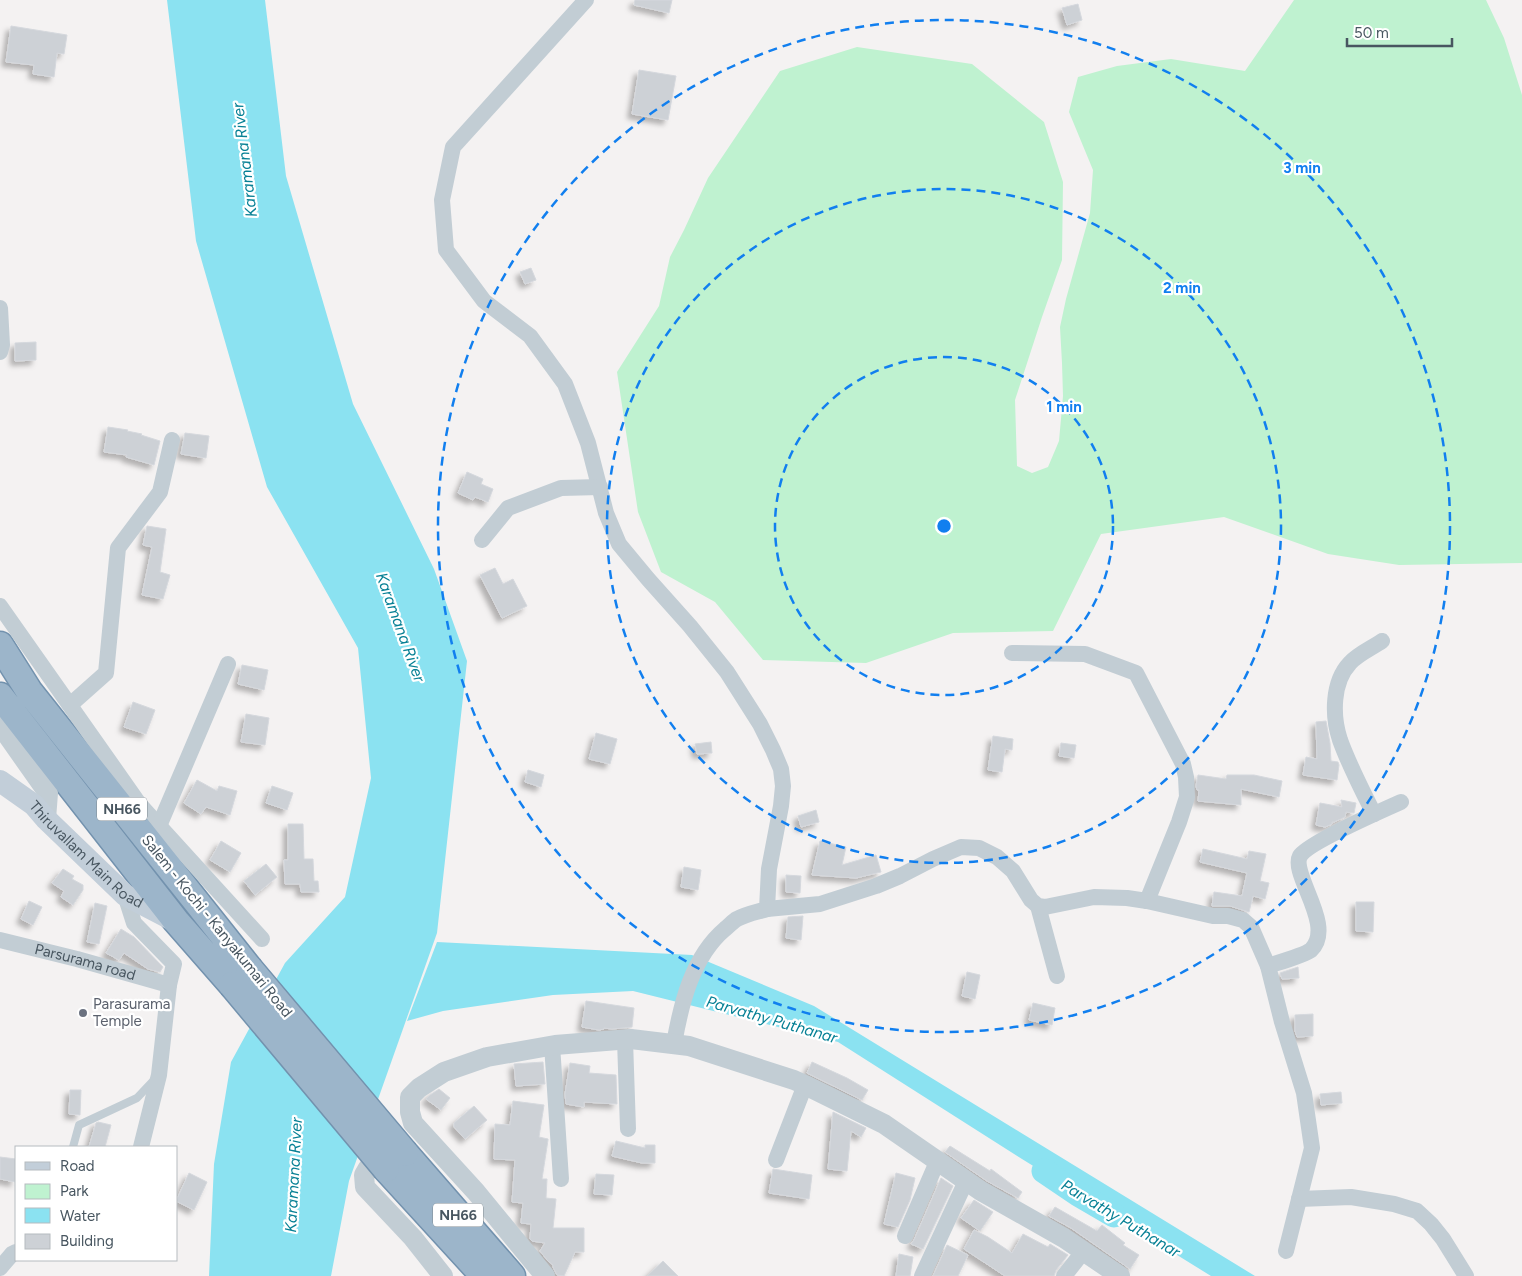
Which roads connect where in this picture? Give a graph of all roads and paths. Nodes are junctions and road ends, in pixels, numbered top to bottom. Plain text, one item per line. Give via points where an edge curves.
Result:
1 (586, 0) edge
2 (0, 308) edge
3 (0, 352) edge
4 (172, 440) dead end
5 (600, 487) junction
6 (482, 540) dead end
7 (0, 606) edge
8 (1382, 641) dead end
9 (0, 645) edge
10 (1012, 653) dead end
11 (228, 664) dead end
12 (0, 696) edge
13 (70, 705) junction
14 (0, 725) edge
15 (0, 780) edge
16 (1401, 802) dead end
17 (1374, 814) junction
18 (46, 819) junction
19 (159, 826) junction
20 (125, 895) junction
21 (1148, 901) junction
22 (1038, 906) junction
23 (766, 909) junction
24 (176, 921) junction
25 (262, 939) dead end
26 (0, 940) edge
27 (1268, 966) junction
28 (1057, 976) dead end
29 (240, 977) junction
30 (169, 984) junction
31 (625, 1040) junction
32 (674, 1044) junction
33 (552, 1045) junction
34 (158, 1075) junction
35 (805, 1085) junction
36 (413, 1123) junction
37 (628, 1129) dead end
38 (73, 1146) edge
39 (142, 1146) edge
40 (776, 1160) dead end
41 (396, 1161) junction
42 (937, 1162) junction
43 (561, 1179) dead end
44 (966, 1182) junction
45 (1299, 1199) junction
46 (905, 1236) dead end
47 (1286, 1251) dead end
48 (15, 1252) edge
49 (1084, 1252) junction
50 (0, 1268) edge
51 (1113, 1273) edge
52 (443, 1276) edge
53 (484, 1276) edge
54 (512, 1276) edge
55 (545, 1276) edge
56 (922, 1276) edge
57 (1064, 1276) edge
58 (1466, 1276) edge

1 - 5 street via 453,146 442,200 446,250 484,301 530,336 565,384 588,443
2 - 3 street
4 - 13 street via 160,492 118,548 106,673
5 - 6 street via 561,488 508,508
5 - 23 street via 606,513 619,544 727,672 773,750 783,786 769,869
7 - 13 street
8 - 17 street via 1351,662 1341,676 1335,698 1335,722 1340,740
9 - 29 highway, Salem - Kochi - Kanyakumari Road / NH66 via 29,691
10 - 21 street via 1085,654 1136,673 1183,764 1186,777 1187,798
11 - 19 street
12 - 24 highway, Salem - Kochi - Kanyakumari Road / NH66
13 - 19 street via 140,805
14 - 18 street via 48,793
15 - 18 main road, Thiruvallam Main Road via 34,805
16 - 17 street
17 - 27 street via 1300,856 1298,865 1319,930 1317,942 1310,951
18 - 20 main road, Thiruvallam Main Road
19 - 25 street
20 - 24 main road, Thiruvallam Main Road
20 - 30 street via 134,923 174,964
21 - 22 street via 1094,897
21 - 27 street via 1243,920 1251,927
22 - 23 street via 1013,872 997,857 979,848 960,847 876,886 820,904
22 - 28 street
23 - 32 street via 737,919 717,936 704,954 690,982
24 - 29 highway, Salem - Kochi - Kanyakumari Road / NH66
26 - 30 street, Parsurama road
27 - 45 street via 1304,1093 1312,1148
29 - 41 highway, Salem - Kochi - Kanyakumari Road / NH66, bridge
30 - 34 street
31 - 32 street
31 - 33 street
31 - 37 street
32 - 35 street via 689,1046
33 - 36 street via 488,1057 444,1072 410,1097
33 - 43 street
34 - 38 lane via 136,1098 79,1125
34 - 39 street
35 - 40 street
35 - 42 street via 884,1124
36 - 52 street via 368,1168 364,1175 365,1187
36 - 55 street via 476,1192
41 - 53 highway, NH66
41 - 54 highway, NH66
42 - 44 street
42 - 46 street
44 - 49 street
44 - 56 street
45 - 47 street
45 - 58 street via 1351,1197 1417,1211 1431,1224
48 - 50 street
49 - 51 street
49 - 57 street

